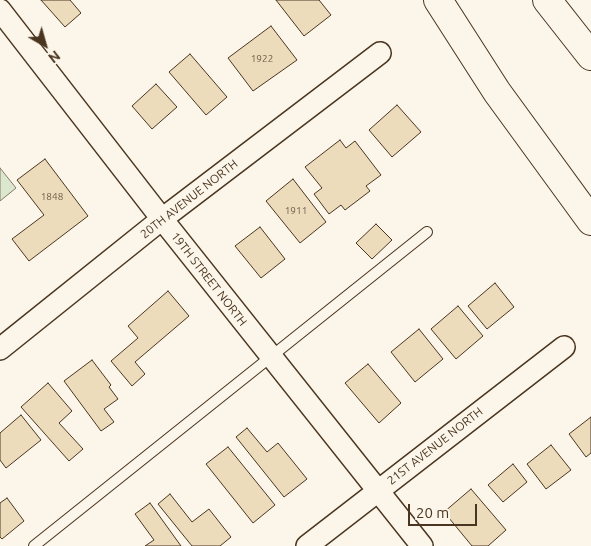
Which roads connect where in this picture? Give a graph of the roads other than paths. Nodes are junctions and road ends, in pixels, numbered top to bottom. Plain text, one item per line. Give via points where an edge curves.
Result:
1 (438, 0) edge
2 (547, 0) edge
3 (0, 10) edge
4 (380, 53) dead end
5 (591, 56) edge
6 (162, 219) junction
7 (591, 221) edge
8 (426, 232) dead end
9 (564, 347) dead end
10 (0, 349) edge
11 (271, 357) junction
12 (376, 491) junction
13 (34, 546) edge
14 (307, 546) edge
15 (422, 546) edge

1 - 7 highway via 497,92
2 - 5 highway
3 - 6 street, 19TH STREET NORTH
4 - 6 street, 20TH AVENUE NORTH
6 - 10 street, 20TH AVENUE NORTH
6 - 11 street, 19TH STREET NORTH
8 - 11 lane
9 - 12 street, 21ST AVENUE NORTH
11 - 12 street, 19TH STREET NORTH
11 - 13 lane
12 - 14 street, 21ST AVENUE NORTH
12 - 15 street, 19TH STREET NORTH

